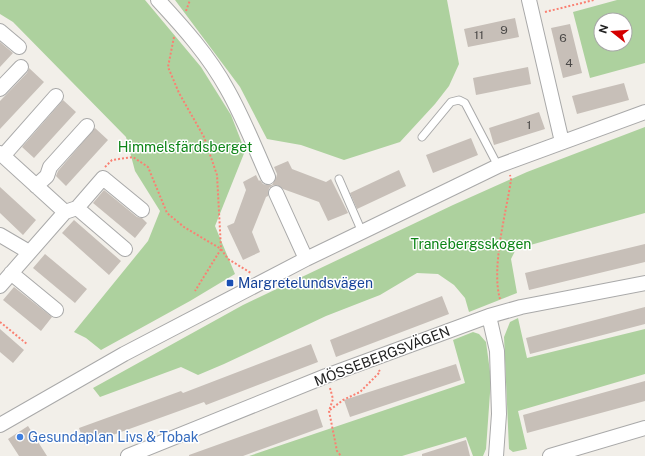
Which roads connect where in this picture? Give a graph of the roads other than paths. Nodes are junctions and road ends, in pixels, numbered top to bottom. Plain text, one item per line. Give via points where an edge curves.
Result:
1 (158, 0) edge
2 (528, 0) edge
3 (0, 31) edge
4 (19, 47) dead end
5 (20, 67) dead end
6 (0, 89) edge
7 (56, 96) dead end
8 (645, 112) edge
9 (87, 126) dead end
10 (422, 137) dead end
11 (562, 142) junction
12 (1, 154) edge
13 (502, 164) junction
14 (268, 177) dead end
15 (339, 179) dead end
16 (36, 186) junction
17 (276, 193) dead end
18 (71, 210) junction
19 (142, 210) dead end
20 (362, 232) junction
21 (0, 235) edge
22 (126, 249) dead end
23 (29, 252) junction
24 (306, 259) junction
25 (11, 273) junction
26 (0, 284) edge
27 (645, 284) edge
28 (56, 310) dead end
29 (489, 316) junction
30 (0, 425) edge
31 (645, 428) edge
32 (128, 456) edge
33 (496, 456) edge
34 (550, 456) edge

1 - 14 street via 224,83
2 - 11 street
3 - 4 street
5 - 6 street
7 - 12 street
8 - 11 street
9 - 16 street
10 - 13 lane via 451,102 459,100 465,103
11 - 13 street
12 - 16 street
13 - 20 street
15 - 20 lane
16 - 18 street
17 - 24 street
18 - 19 street via 103,178
18 - 22 street
18 - 23 street
20 - 24 street
21 - 23 street
23 - 25 street
24 - 30 street via 124,354
25 - 26 street
25 - 28 street
27 - 29 street, MÖSSEBERGSVÄGEN via 521,307
29 - 32 street, MÖSSEBERGSVÄGEN via 326,376
29 - 33 street via 497,351 499,414
31 - 34 street

